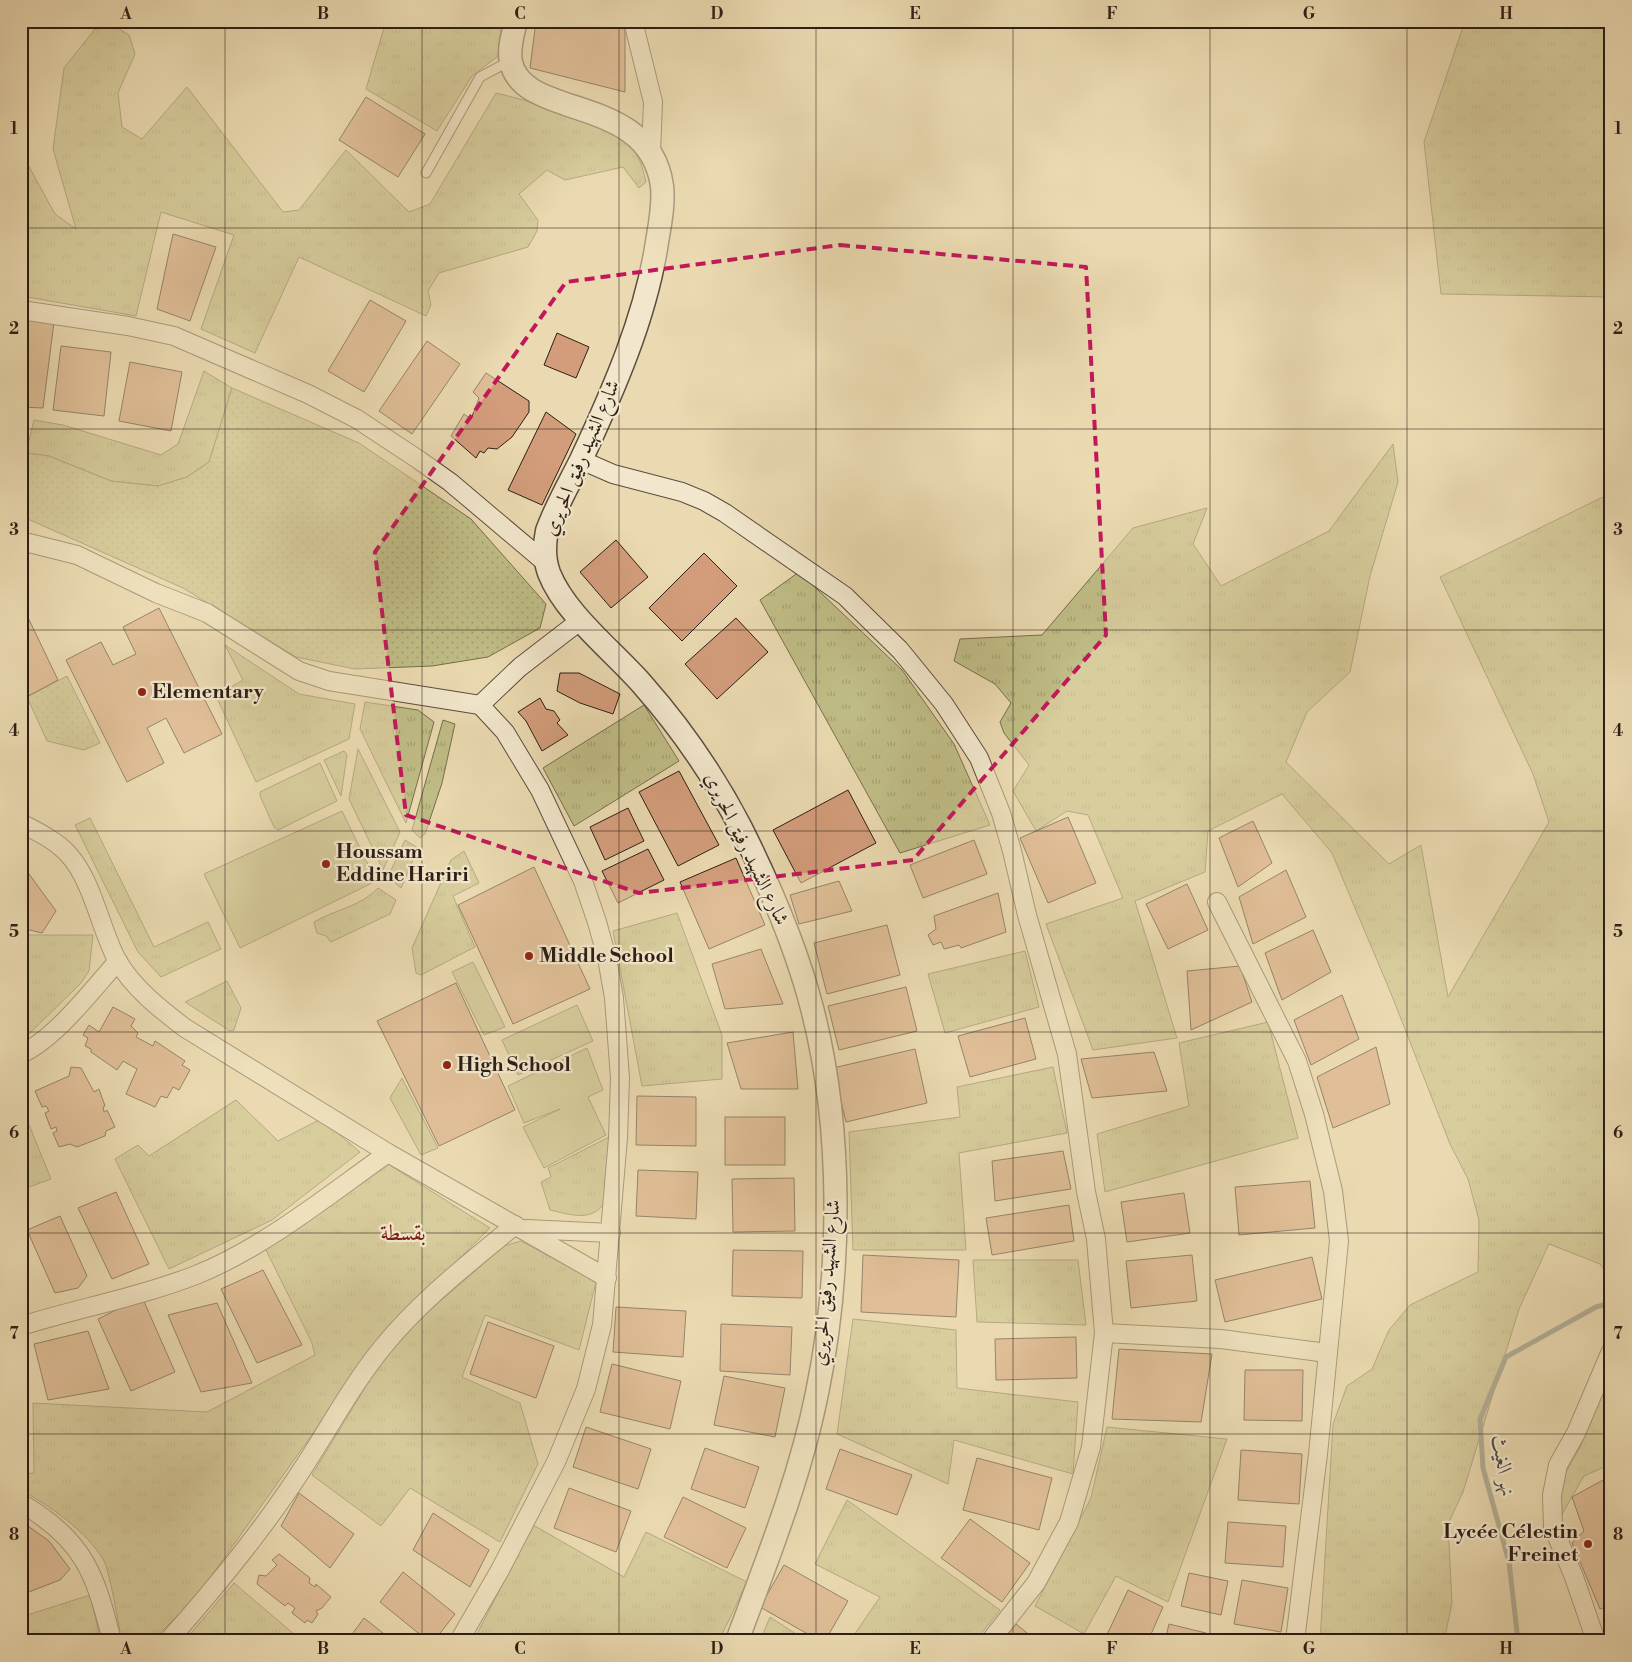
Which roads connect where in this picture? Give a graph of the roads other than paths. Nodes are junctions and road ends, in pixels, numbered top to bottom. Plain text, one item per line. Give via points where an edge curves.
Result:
1 (516, 21) edge
2 (632, 21) edge
3 (510, 61) junction
4 (651, 153) junction
5 (426, 173) dead end
6 (21, 310) edge
7 (581, 460) junction
8 (21, 541) edge
9 (546, 564) junction
10 (581, 620) junction
11 (480, 706) junction
12 (21, 823) edge
13 (1217, 902) dead end
14 (118, 962) junction
15 (21, 1054) edge
16 (388, 1153) junction
17 (518, 1227) junction
18 (611, 1233) junction
19 (607, 1278) junction
20 (21, 1326) edge
21 (1104, 1333) junction
22 (1611, 1350) edge
23 (1327, 1353) junction
24 (21, 1503) edge
25 (112, 1641) edge
26 (168, 1641) edge
27 (459, 1641) edge
28 (737, 1641) edge
29 (990, 1641) edge
30 (1295, 1641) edge
31 (1596, 1641) edge

1 - 3 street
2 - 4 street via 653,102
3 - 4 street, شارع الشهيد رفيق الحريري via 518,78 525,84 546,96 622,126 639,138
3 - 5 lane via 480,77
4 - 7 street, شارع الشهيد رفيق الحريري via 660,175 662,194 654,261 633,334
6 - 9 street via 174,336 308,394 357,419 450,482
7 - 9 street, شارع الشهيد رفيق الحريري via 547,531
7 - 21 street via 613,474 704,501 814,573 845,596 900,650 964,733 982,765 1001,813 1067,1054 1099,1267
8 - 11 street via 77,555 156,593 207,613 299,671 329,681
9 - 10 street, شارع الشهيد رفيق الحريري via 555,585
10 - 11 street via 520,666
10 - 28 street, شارع الشهيد رفيق الحريري via 665,710 702,760 726,801 766,882 790,942 812,1007 822,1056 834,1191 834,1246 828,1321 817,1393 792,1486
11 - 18 street via 505,732 540,790 583,881 607,958 614,998 620,1078
12 - 14 street via 50,839 69,855 86,884
13 - 23 street via 1297,1061 1333,1191 1339,1242
14 - 15 street via 51,1034
14 - 16 street via 146,996 185,1028
16 - 17 street
16 - 20 street via 254,1244 197,1274
17 - 18 street
17 - 19 street
17 - 26 street via 423,1304 382,1348 256,1534 217,1586
18 - 19 street
19 - 27 street via 598,1349 574,1422 500,1570
21 - 23 street via 1221,1339
21 - 29 street via 1091,1447 1069,1522 1036,1583
22 - 31 street via 1576,1433 1558,1465 1552,1495 1553,1527
23 - 30 street
24 - 25 street via 52,1523 79,1550 99,1592

